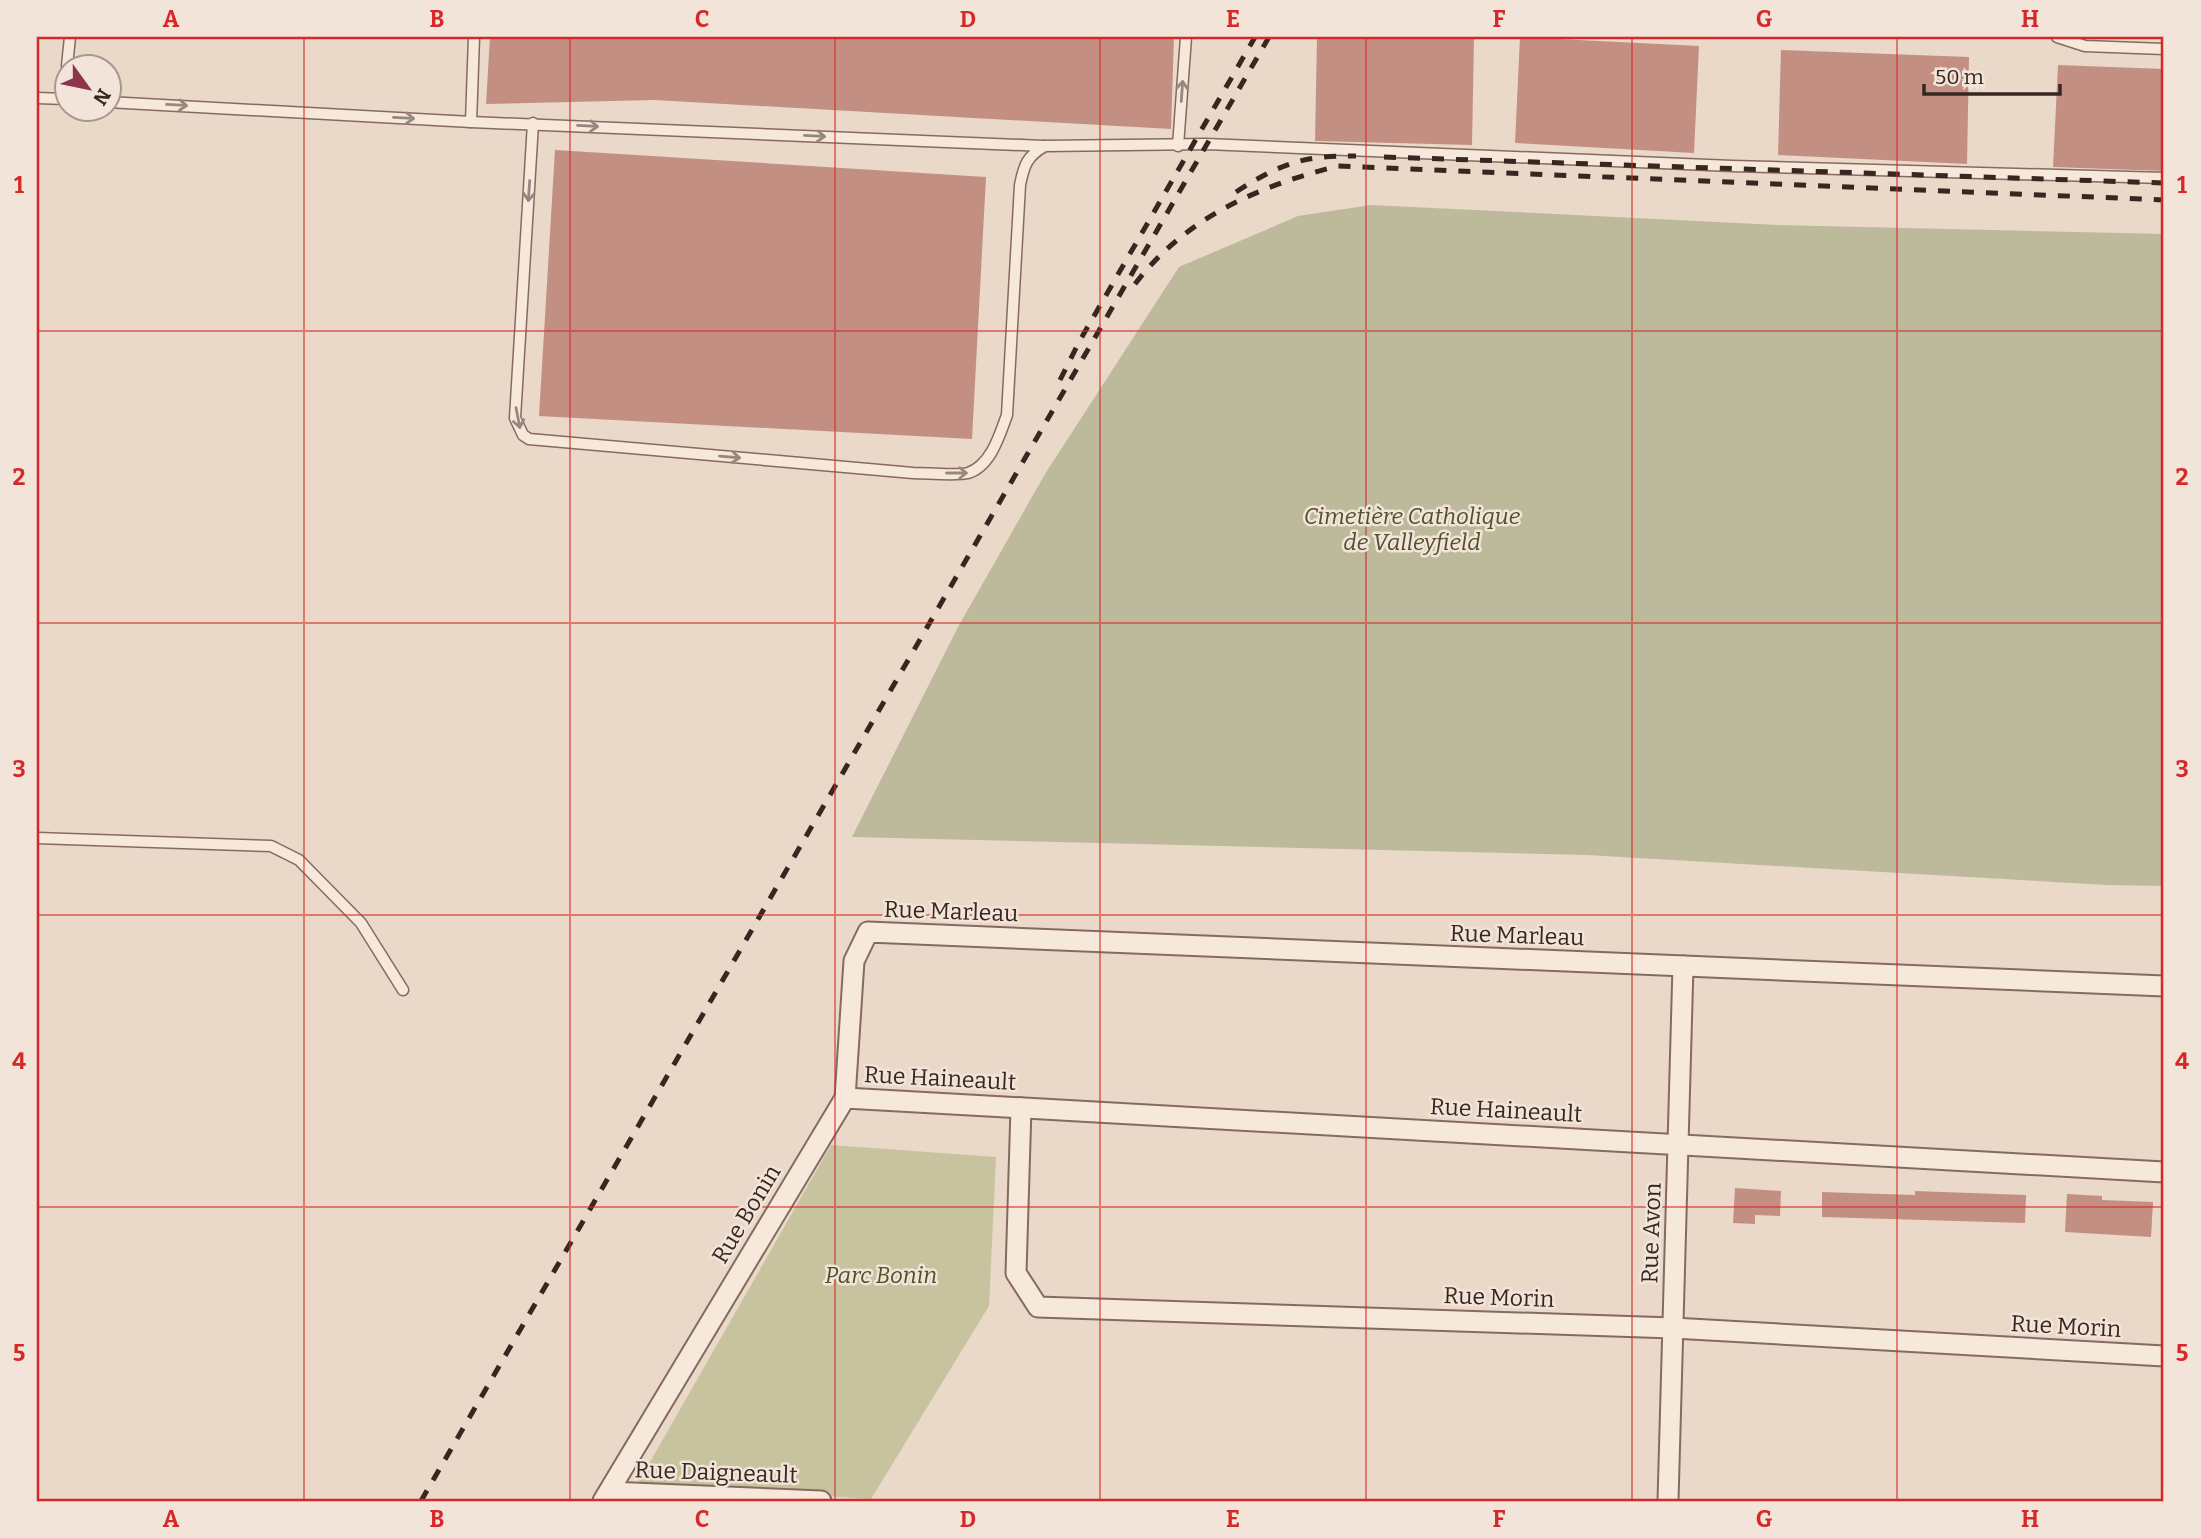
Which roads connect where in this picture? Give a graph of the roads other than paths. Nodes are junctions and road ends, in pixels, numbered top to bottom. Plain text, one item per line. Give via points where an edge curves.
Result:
1 (474, 37) edge
2 (1186, 37) edge
3 (2057, 37) edge
4 (2164, 49) edge
5 (122, 103) edge
6 (471, 122) junction
7 (533, 123) junction
8 (1045, 146) junction
9 (1178, 146) junction
10 (2164, 178) edge
11 (37, 838) edge
12 (868, 932) joint
13 (1683, 966) junction
14 (2164, 986) edge
15 (403, 990) dead end
16 (845, 1098) junction
17 (1021, 1108) junction
18 (1678, 1145) junction
19 (2164, 1172) edge
20 (1673, 1328) junction
21 (2164, 1356) edge
22 (606, 1497) edge
23 (818, 1501) edge
24 (1668, 1501) edge

1 - 6 lane
9 -> 2 lane
3 - 4 lane via 2085,46
5 -> 6 lane
6 - 7 lane
7 -> 8 lane
7 -> 8 lane via 515,418 523,435 913,473 969,473 997,444 1007,415 1020,185 1024,163
8 - 9 lane
9 - 10 lane
11 - 15 lane via 271,846 299,860 361,923
12 - 13 street, Rue Marleau
12 - 16 street, Rue Bonin via 855,961
13 - 14 street, Rue Marleau
13 - 18 street, Rue Avon
16 - 17 street, Rue Haineault
16 - 22 street, Rue Bonin
17 - 18 street, Rue Haineault
17 - 20 street, Rue Morin via 1016,1273 1038,1307
18 - 19 street, Rue Haineault
18 - 20 street, Rue Avon
20 - 21 street, Rue Morin
20 - 24 street, Rue Avon
22 - 23 street, Rue Daigneault

